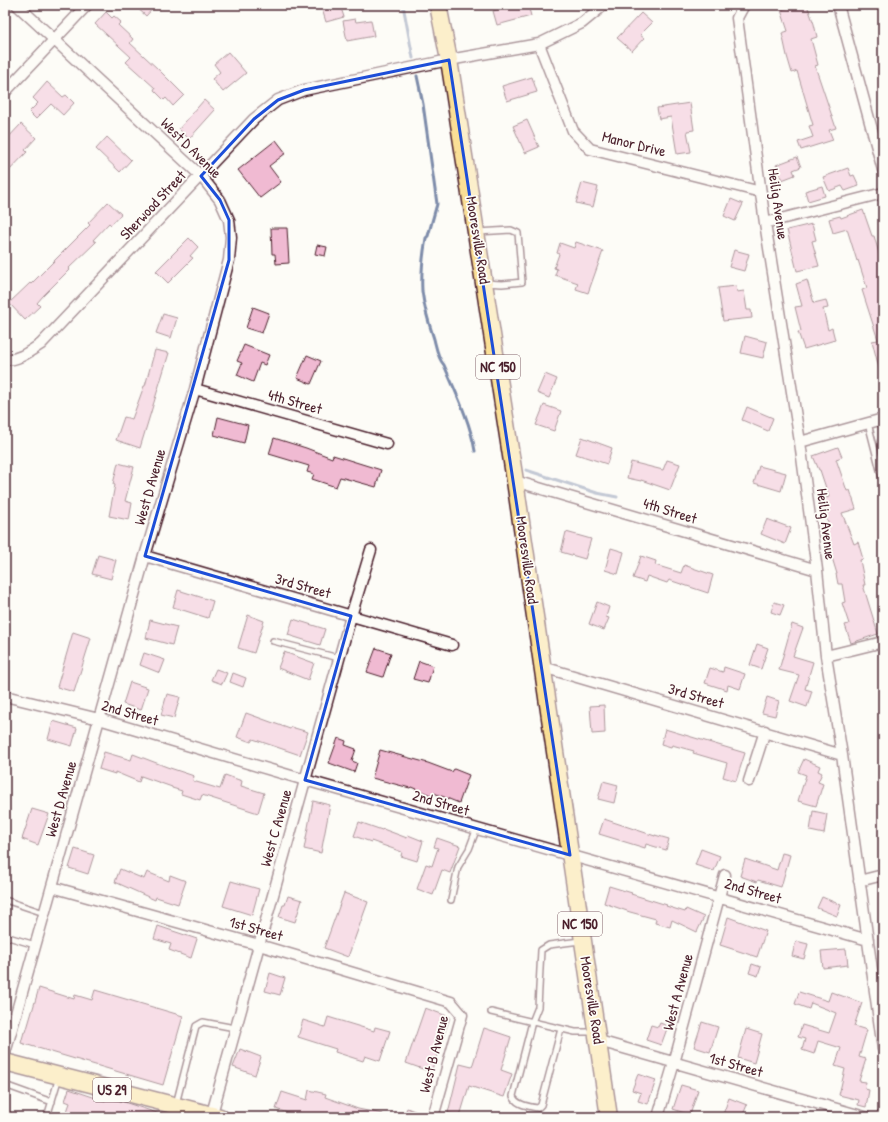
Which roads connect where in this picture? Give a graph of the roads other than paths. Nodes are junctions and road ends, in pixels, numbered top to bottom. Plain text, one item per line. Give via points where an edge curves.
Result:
1 (17, 5) edge
2 (87, 5) edge
3 (438, 5) edge
4 (604, 5) edge
5 (744, 5) edge
6 (838, 5) edge
7 (55, 39) junction
8 (539, 44) junction
9 (449, 60) junction
10 (5, 92) edge
11 (883, 170) edge
12 (201, 176) junction
13 (762, 192) junction
14 (883, 193) edge
15 (765, 223) junction
16 (476, 233) junction
17 (484, 283) junction
18 (5, 360) edge
19 (195, 389) junction
20 (883, 419) edge
21 (868, 423) junction
22 (800, 442) junction
23 (387, 444) dead end
24 (515, 481) junction
25 (883, 482) edge
26 (371, 550) dead end
27 (146, 556) junction
28 (817, 570) junction
29 (351, 616) junction
30 (273, 641) dead end
31 (883, 642) edge
32 (452, 645) dead end
33 (826, 656) junction
34 (339, 658) junction
35 (543, 667) junction
36 (5, 696) edge
37 (99, 720) junction
38 (765, 731) junction
39 (842, 755) junction
40 (305, 780) junction
41 (749, 781) dead end
42 (477, 828) junction
43 (570, 855) junction
44 (725, 875) dead end
45 (883, 875) edge
46 (859, 881) junction
47 (52, 887) junction
48 (719, 896) junction
49 (5, 900) edge
50 (451, 900) dead end
51 (44, 913) junction
52 (5, 936) edge
53 (583, 940) junction
54 (868, 940) junction
55 (35, 945) junction
56 (258, 945) junction
57 (451, 1002) joint
58 (490, 1012) dead end
59 (532, 1022) junction
60 (235, 1028) junction
61 (561, 1029) junction
62 (598, 1037) junction
63 (883, 1049) edge
64 (5, 1053) edge
65 (5, 1062) edge
66 (674, 1063) junction
67 (60, 1076) junction
68 (5, 1085) edge
69 (52, 1102) junction
70 (175, 1105) junction
71 (214, 1116) edge
72 (47, 1117) edge
73 (433, 1117) edge
74 (609, 1117) edge
75 (658, 1117) edge
76 (865, 1117) edge

1 - 7 street, West D Avenue
2 - 7 street
3 - 9 main road, Mooresville Road / NC 150
4 - 8 street, Sherwood Street via 582,23
5 - 13 street, Heilig Avenue via 737,18
6 - 11 street
7 - 10 street
7 - 12 street, West D Avenue
8 - 9 street, Sherwood Street
8 - 13 street, Manor Drive via 573,131 590,149
9 - 12 street, Sherwood Street via 304,90 278,100 254,119
9 - 16 main road, Mooresville Road / NC 150
12 - 18 street, Sherwood Street via 41,344 14,360
12 - 19 street, West D Avenue via 220,200 229,220 232,237 230,260
13 - 15 street, Heilig Avenue
14 - 15 street
15 - 22 street, Heilig Avenue
16 - 17 main road, Mooresville Road / NC 150
16 - 17 lane via 511,230 518,233 522,282
17 - 24 main road, Mooresville Road / NC 150
19 - 23 street, 4th Street
19 - 27 street, West D Avenue
20 - 21 street
21 - 22 street
21 - 25 lane
22 - 28 street, Heilig Avenue
24 - 28 street, 4th Street
24 - 35 main road, Mooresville Road / NC 150
26 - 29 street, West C Avenue
27 - 29 street, 3rd Street
27 - 37 street, West D Avenue
28 - 33 street, Heilig Avenue
29 - 32 street, 3rd Street
29 - 34 street, West C Avenue
30 - 34 lane
31 - 33 street
33 - 39 street, Heilig Avenue
34 - 40 street, West C Avenue
35 - 38 street, 3rd Street
35 - 43 main road, Mooresville Road / NC 150
36 - 37 street, 2nd Street
37 - 40 street, 2nd Street
37 - 47 street, West D Avenue
38 - 39 street, 3rd Street
38 - 41 street
39 - 46 street, Heilig Avenue
40 - 42 street, 2nd Street
40 - 56 street, West C Avenue
42 - 43 street, 2nd Street
42 - 50 lane via 469,849 458,867
43 - 48 street, 2nd Street
43 - 53 main road, Mooresville Road / NC 150
44 - 48 street, West A Avenue
45 - 46 street
46 - 54 street, Heilig Avenue
47 - 51 street, West D Avenue
47 - 56 street, 1st Street
48 - 54 street, 2nd Street
48 - 66 street, West A Avenue
49 - 51 lane
51 - 55 street, West D Avenue
52 - 55 lane
53 - 59 lane via 549,945 541,950 538,1007
53 - 62 main road, Mooresville Road / NC 150
54 - 63 street, Heilig Avenue
55 - 64 street, West D Avenue
56 - 57 street, 1st Street
56 - 60 street, West C Avenue
57 - 73 street, West B Avenue via 462,1015
58 - 59 lane
59 - 61 lane
59 - 61 lane via 513,1099 534,1108 541,1105
60 - 70 lane via 203,1022 196,1026
60 - 71 street, West C Avenue
61 - 62 lane
62 - 66 street, 1st Street
62 - 74 main road, Mooresville Road / NC 150
65 - 67 main road, US 29
66 - 75 street, West A Avenue
66 - 76 street, 1st Street
67 - 69 lane
67 - 70 main road, US 29
68 - 69 lane
69 - 72 lane
70 - 71 main road, US 29

